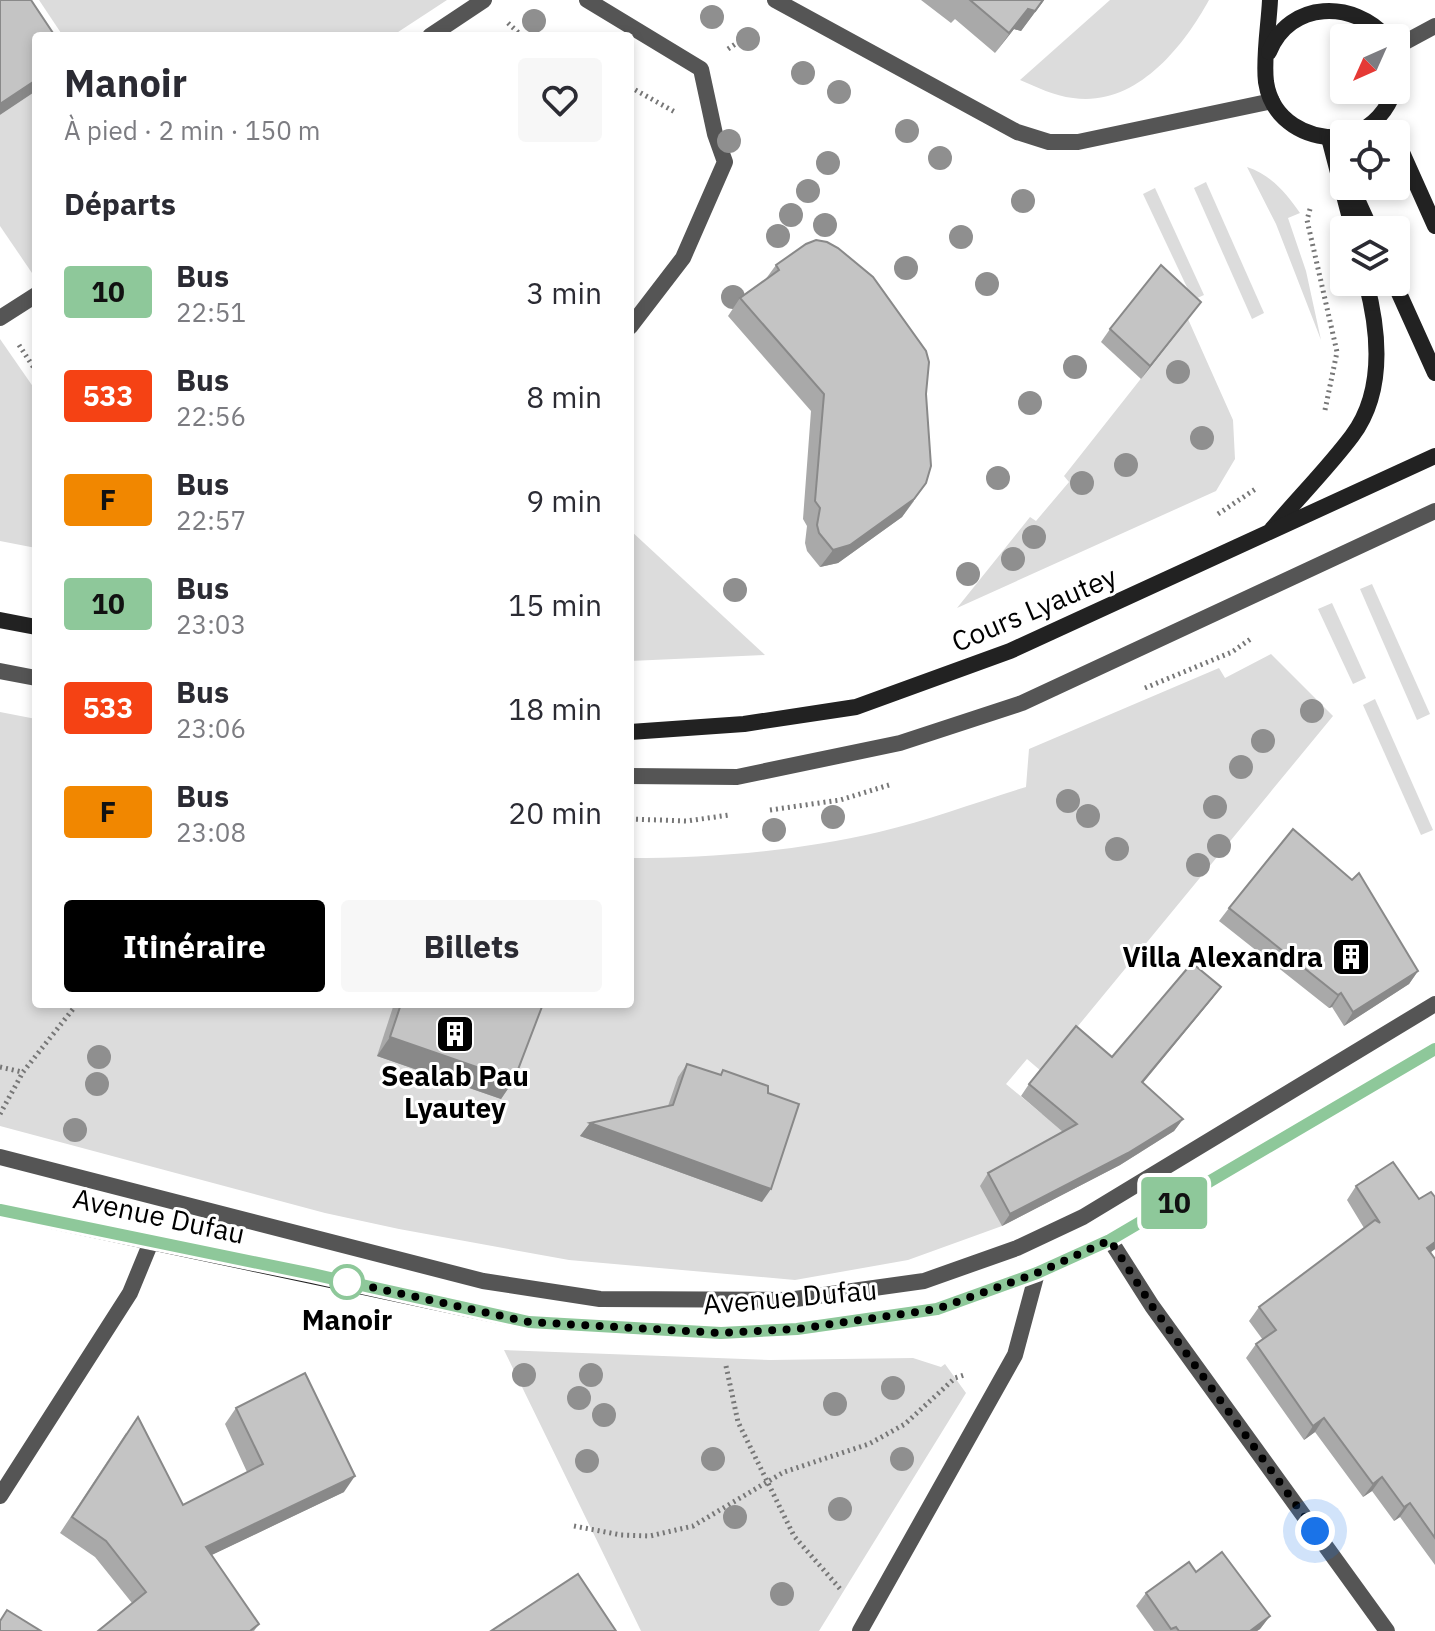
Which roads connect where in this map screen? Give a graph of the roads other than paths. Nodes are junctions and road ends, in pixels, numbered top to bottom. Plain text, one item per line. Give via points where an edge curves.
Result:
1 (484, 0) edge
2 (587, 0) edge
3 (1270, 0) edge
4 (1359, 0) edge
5 (781, 4) edge
6 (1367, 18) junction
7 (1373, 24) edge
8 (1435, 26) edge
9 (436, 32) edge
10 (1410, 39) edge
11 (1267, 57) junction
12 (1272, 101) junction
13 (1388, 104) edge
14 (1384, 112) junction
15 (1376, 120) edge
16 (1388, 120) edge
17 (1330, 137) edge
18 (1410, 170) edge
19 (1435, 226) edge
20 (1370, 296) edge
21 (1400, 296) edge
22 (32, 298) edge
23 (0, 318) edge
24 (634, 322) edge
25 (1435, 373) edge
26 (1435, 456) edge
27 (1435, 511) edge
28 (1268, 533) junction
29 (0, 620) edge
30 (32, 626) edge
31 (0, 671) edge
32 (32, 677) edge
33 (634, 732) edge
34 (634, 776) edge
35 (1435, 1004) edge
36 (1435, 1049) edge
37 (0, 1157) edge
38 (0, 1210) edge
39 (1110, 1240) junction
40 (151, 1242) junction
41 (1037, 1273) junction
42 (0, 1496) edge
43 (863, 1624) edge
44 (1387, 1631) edge

1 - 9 street
2 - 24 street via 701,69 725,162 683,258
3 - 11 main road
4 - 6 main road
5 - 12 street via 1017,132 1049,142 1078,142
6 - 7 main road
6 - 11 main road via 1328,6 1307,11 1275,38
8 - 10 street
11 - 12 main road
12 - 17 main road via 1295,127
13 - 14 main road
14 - 15 main road
14 - 16 main road
18 - 19 main road
20 - 28 main road via 1377,354 1371,395 1354,434
21 - 25 main road
22 - 23 street
26 - 28 main road, Cours Lyautey
27 - 34 street via 1022,703 914,739 737,777
28 - 33 main road, Cours Lyautey via 1010,651 856,707 744,724
29 - 30 main road
31 - 32 street
35 - 37 street via 1083,1217 1017,1248 924,1281 788,1300 600,1299 483,1281
36 - 39 main road, Avenue Dufau
38 - 40 main road, Avenue Dufau
39 - 41 main road, Avenue Dufau
39 - 44 street
40 - 41 main road, Avenue Dufau via 529,1322 721,1333 797,1329 937,1309
40 - 42 street via 130,1293
41 - 43 street via 1015,1355

